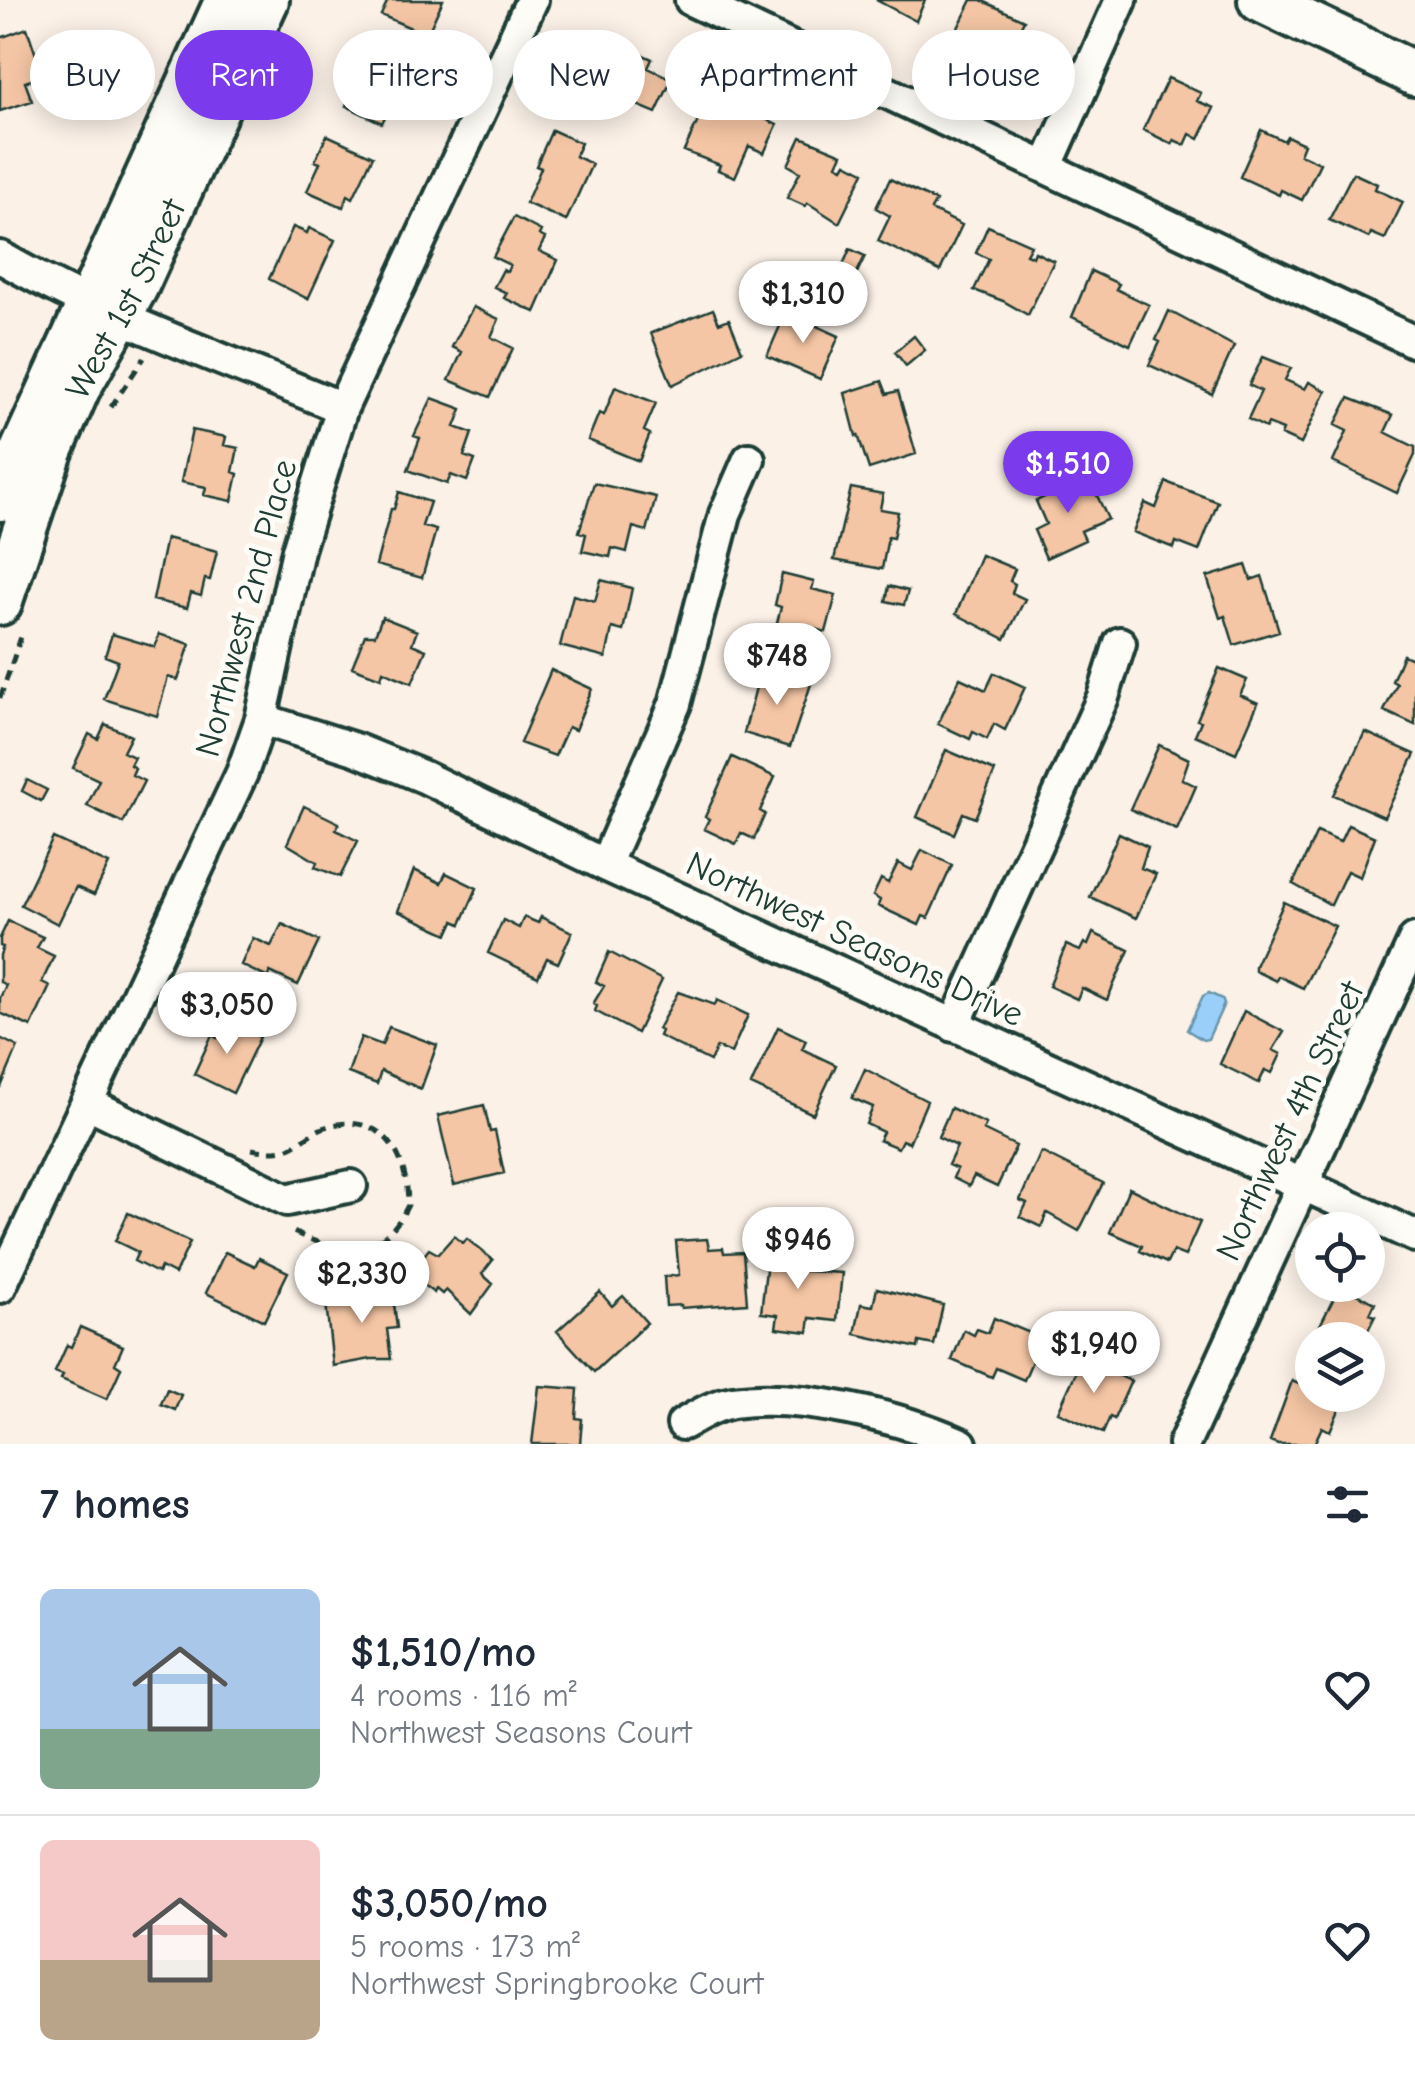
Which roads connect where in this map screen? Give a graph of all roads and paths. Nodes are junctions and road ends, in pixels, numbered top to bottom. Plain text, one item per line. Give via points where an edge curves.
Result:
1 (228, 0) edge
2 (267, 0) edge
3 (532, 0) edge
4 (690, 0) edge
5 (1121, 0) edge
6 (1260, 0) edge
7 (1415, 74) edge
8 (1046, 168) junction
9 (0, 256) edge
10 (104, 309) junction
11 (1415, 342) edge
12 (342, 408) junction
13 (749, 459) dead end
14 (0, 499) edge
15 (0, 603) edge
16 (1120, 643) dead end
17 (261, 719) junction
18 (605, 866) junction
19 (1415, 939) edge
20 (954, 1026) junction
21 (88, 1103) junction
22 (1302, 1185) junction
23 (351, 1186) dead end
24 (1415, 1236) edge
25 (0, 1287) edge
26 (683, 1424) dead end
27 (961, 1444) edge
28 (1184, 1444) edge

1 - 10 main road, West 1st Street
2 - 10 main road, West 1st Street via 136,286
3 - 12 street, Northwest 2nd Place
4 - 8 street
5 - 8 street
6 - 7 main road
8 - 11 street
9 - 10 street
10 - 12 street
10 - 14 main road, West 1st Street
10 - 15 main road, West 1st Street
12 - 17 street, Northwest 2nd Place via 298,550
13 - 18 street via 726,514 675,704
16 - 20 street via 1103,697
17 - 18 street, Northwest Seasons Drive via 424,777
17 - 21 street, Northwest 2nd Place
18 - 20 street, Northwest Seasons Drive
19 - 22 street, Northwest 4th Street
20 - 22 street, Northwest Seasons Drive
21 - 23 street via 287,1200
21 - 25 street, Northwest 2nd Place
22 - 24 street, Northwest Seasons Drive
22 - 28 street, Northwest 4th Street
26 - 27 street via 729,1403 787,1401 889,1418

